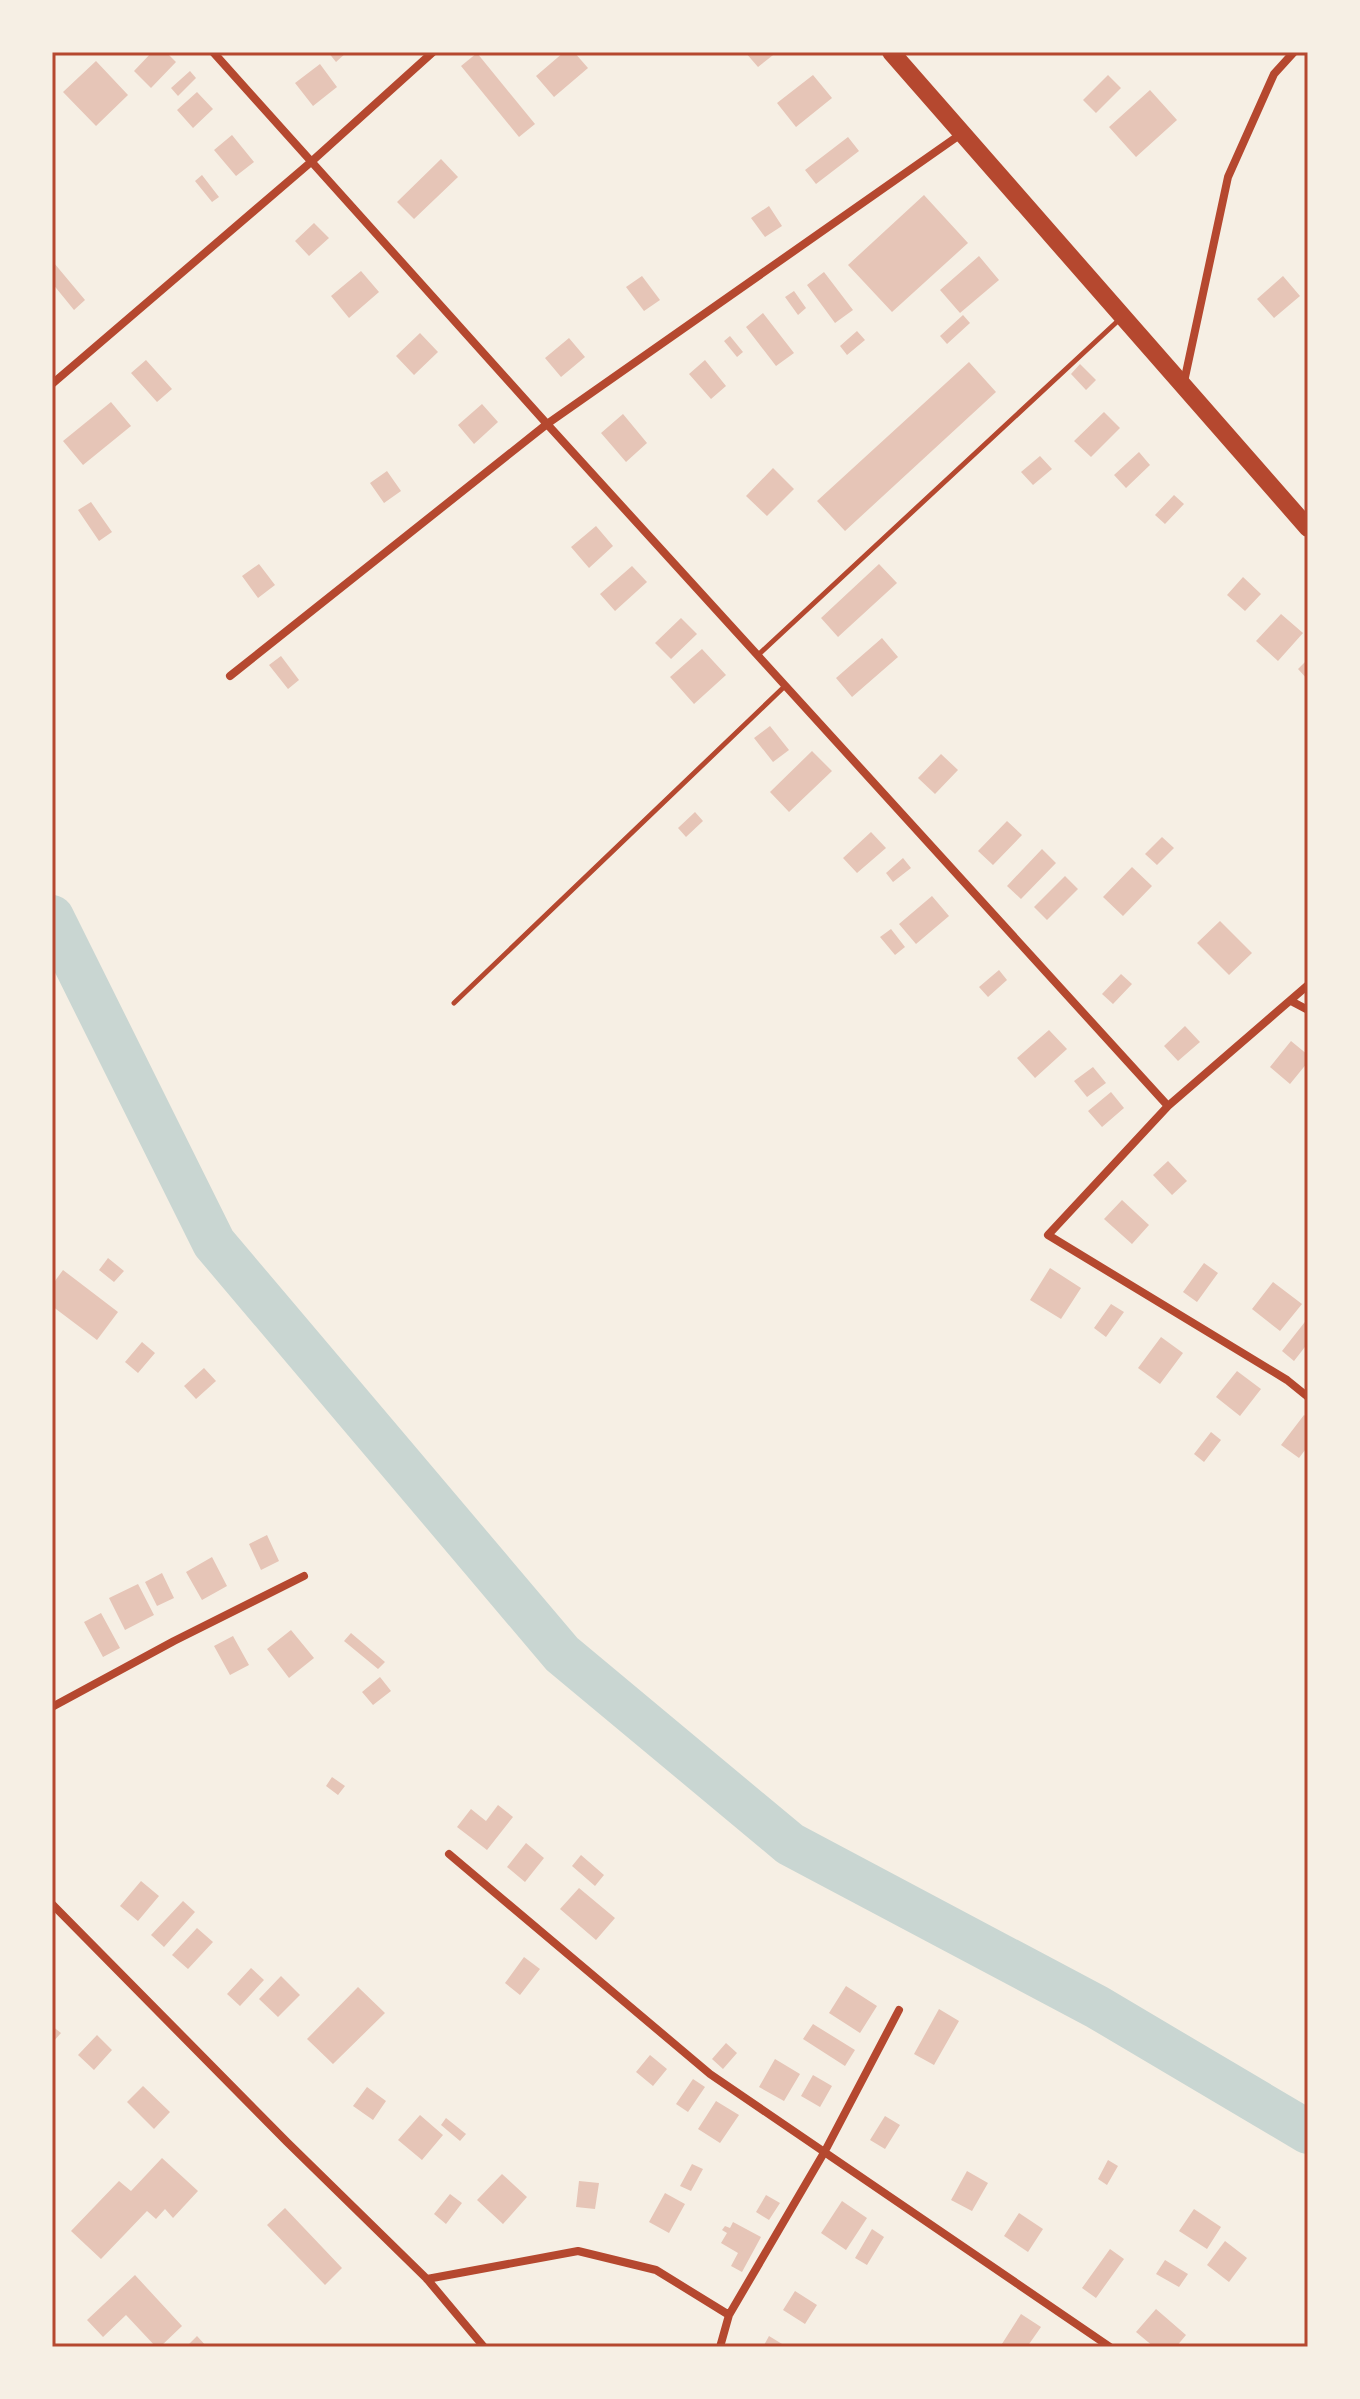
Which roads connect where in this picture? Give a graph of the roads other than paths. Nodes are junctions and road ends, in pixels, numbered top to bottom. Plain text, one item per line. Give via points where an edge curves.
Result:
1 (213, 52) edge
2 (433, 52) edge
3 (891, 52) edge
4 (1294, 52) edge
5 (962, 133) junction
6 (311, 162) junction
7 (1122, 317) junction
8 (52, 384) edge
9 (1183, 387) junction
10 (547, 424) junction
11 (1308, 528) edge
12 (758, 655) junction
13 (230, 676) dead end
14 (785, 686) junction
15 (1308, 985) edge
16 (1291, 1001) junction
17 (454, 1003) dead end
18 (1308, 1010) edge
19 (1168, 1106) junction
20 (1308, 1397) edge
21 (304, 1576) dead end
22 (52, 1707) edge
23 (449, 1854) dead end
24 (52, 1904) edge
25 (899, 2010) dead end
26 (825, 2151) junction
27 (427, 2279) junction
28 (729, 2315) junction
29 (484, 2347) edge
30 (720, 2347) edge
31 (1110, 2347) edge

1 - 6 street
2 - 6 street
3 - 5 main road
4 - 9 street via 1274,74 1228,177
5 - 7 main road
5 - 10 street
6 - 8 street
6 - 10 street
7 - 9 main road
7 - 12 lane
9 - 11 main road
10 - 12 street
10 - 13 street
12 - 14 street
14 - 17 lane
14 - 19 street
15 - 16 street
16 - 18 street
16 - 19 street
19 - 20 street via 1048,1235
21 - 22 street
23 - 26 street via 710,2074
24 - 27 street
25 - 26 street
26 - 28 street
26 - 31 street
27 - 28 street via 578,2251 656,2270
27 - 29 street
28 - 30 street

